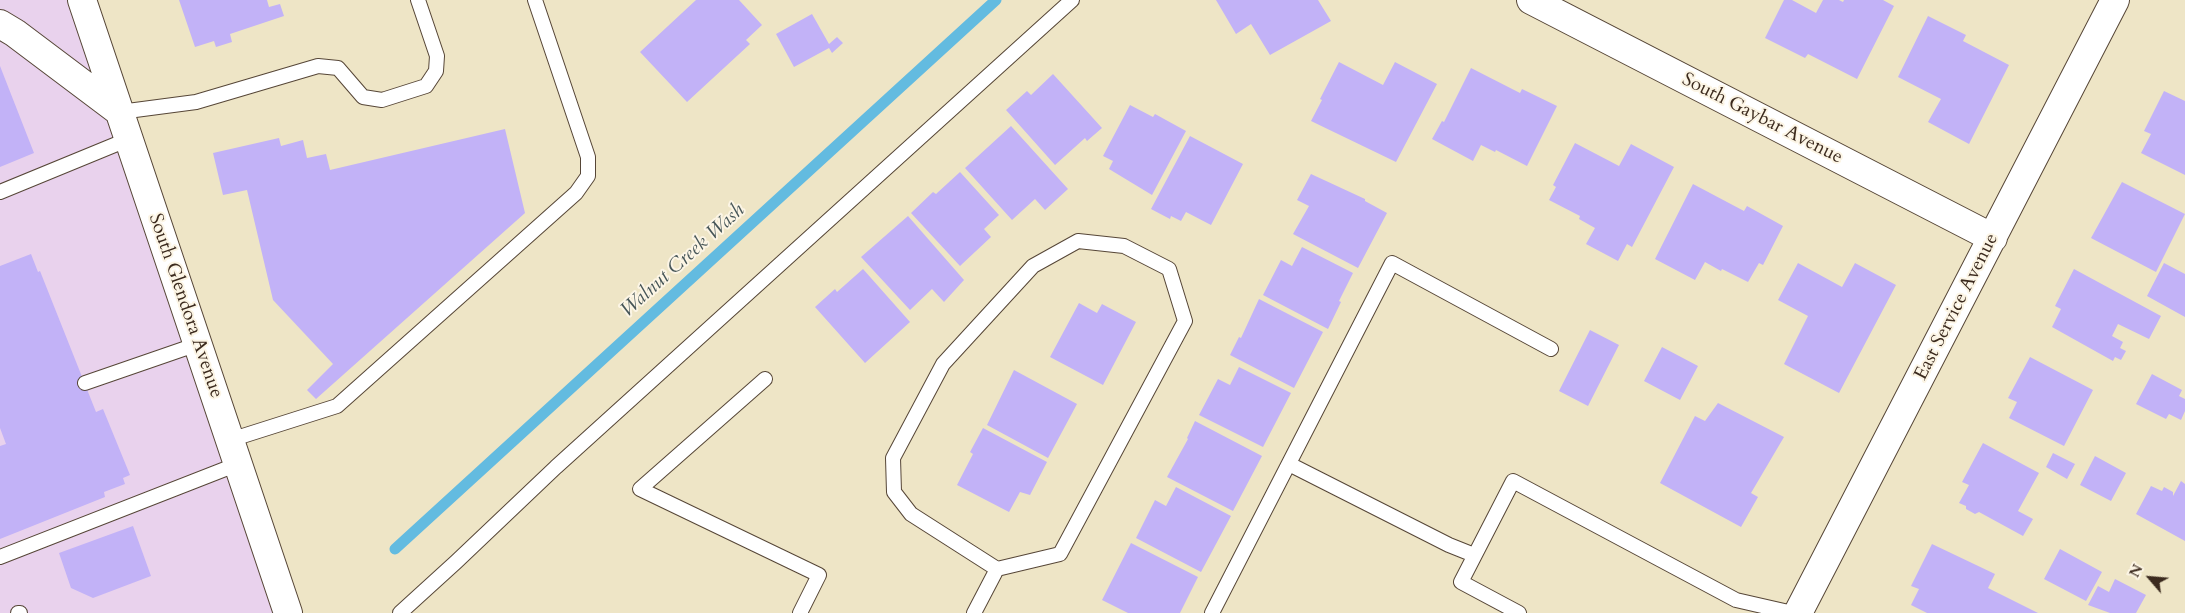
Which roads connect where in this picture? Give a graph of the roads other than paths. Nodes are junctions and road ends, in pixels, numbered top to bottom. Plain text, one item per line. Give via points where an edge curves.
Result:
1 (82, 0) edge
2 (418, 0) edge
3 (535, 0) edge
4 (1072, 0) edge
5 (1531, 0) edge
6 (2116, 0) edge
7 (0, 24) edge
8 (120, 112) junction
9 (129, 140) junction
10 (0, 192) edge
11 (1993, 238) junction
12 (198, 344) junction
13 (1551, 350) dead end
14 (764, 379) dead end
15 (85, 383) dead end
16 (234, 452) junction
17 (1289, 464) junction
18 (1474, 555) junction
19 (0, 557) edge
20 (997, 569) junction
21 (288, 613) edge
22 (400, 613) edge
23 (800, 613) edge
24 (974, 613) edge
25 (1212, 613) edge
26 (1519, 613) edge
27 (1793, 613) edge
28 (1798, 613) edge

1 - 8 street, South Glendora Avenue
2 - 8 lane via 437,56 436,71 426,86 382,100 363,97 338,68 318,66 196,102
3 - 16 lane via 588,157 588,176 576,193 337,406
4 - 22 lane via 556,467
5 - 11 street, South Gaybar Avenue
6 - 11 street, East Service Avenue
7 - 8 street
8 - 9 street, South Glendora Avenue
9 - 10 lane
9 - 12 street, South Glendora Avenue
11 - 28 street, East Service Avenue
12 - 15 lane
12 - 16 street, South Glendora Avenue
13 - 17 lane via 1392,264
14 - 23 lane via 640,488 819,575
16 - 19 lane
16 - 21 street, South Glendora Avenue
17 - 18 lane
17 - 25 lane
18 - 26 lane via 1461,582
18 - 27 lane via 1513,481 1736,600
20 - 20 lane via 1060,554 1185,322 1170,269 1124,246 1078,241 1033,266 944,364 893,458 894,492 911,514
20 - 24 lane

